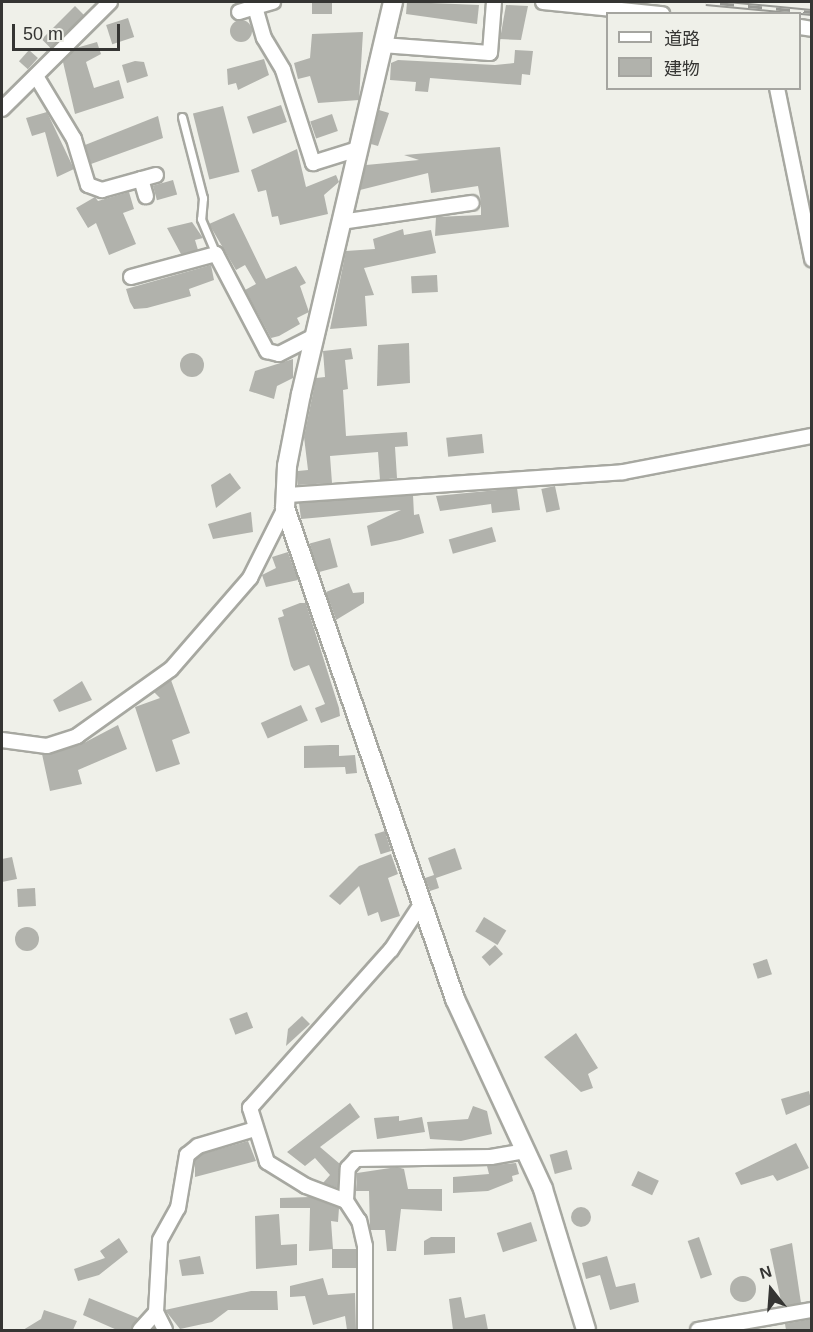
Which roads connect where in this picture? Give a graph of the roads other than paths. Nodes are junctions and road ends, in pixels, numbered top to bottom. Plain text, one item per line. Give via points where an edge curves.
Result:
1 (110, 2) edge
2 (273, 2) edge
3 (393, 2) edge
4 (494, 2) edge
5 (543, 2) edge
6 (255, 7) junction
7 (239, 12) dead end
8 (642, 12) edge
9 (382, 45) junction
10 (36, 76) junction
11 (777, 90) edge
12 (3, 106) edge
13 (182, 117) dead end
14 (358, 149) junction
15 (156, 175) dead end
16 (141, 179) junction
17 (146, 196) dead end
18 (472, 203) dead end
19 (341, 222) junction
20 (216, 254) junction
21 (812, 259) edge
22 (131, 277) dead end
23 (314, 336) junction
24 (812, 435) edge
25 (287, 501) junction
26 (2, 740) edge
27 (422, 903) junction
28 (255, 1129) junction
29 (524, 1151) junction
30 (346, 1201) junction
31 (812, 1310) edge
32 (156, 1312) junction
33 (140, 1330) edge
34 (165, 1330) edge
35 (364, 1330) edge
36 (586, 1330) edge
37 (698, 1330) edge

1 - 10 street
2 - 6 street
3 - 9 street
4 - 9 street via 490,53
5 - 8 street
6 - 7 street
6 - 14 street via 264,38 283,70 313,163
9 - 14 street
10 - 12 street
10 - 16 street via 74,139 88,185 102,190
11 - 21 street
13 - 20 lane via 203,198 201,219
14 - 19 street
15 - 16 street
16 - 17 street
18 - 19 street
19 - 23 street
20 - 22 street
20 - 23 street via 267,351 279,354
23 - 25 street via 287,466
24 - 25 street via 623,472
25 - 26 street via 250,578 171,669 77,736 47,746
25 - 27 street
27 - 28 street via 391,950 252,1100
27 - 29 street via 455,999
28 - 30 street via 264,1156 276,1170
28 - 32 street via 198,1146 187,1155 178,1208 160,1240
29 - 30 street via 491,1157 356,1160 348,1168
29 - 36 street via 543,1189
30 - 35 street via 364,1246
31 - 37 street
32 - 33 street
32 - 34 street

